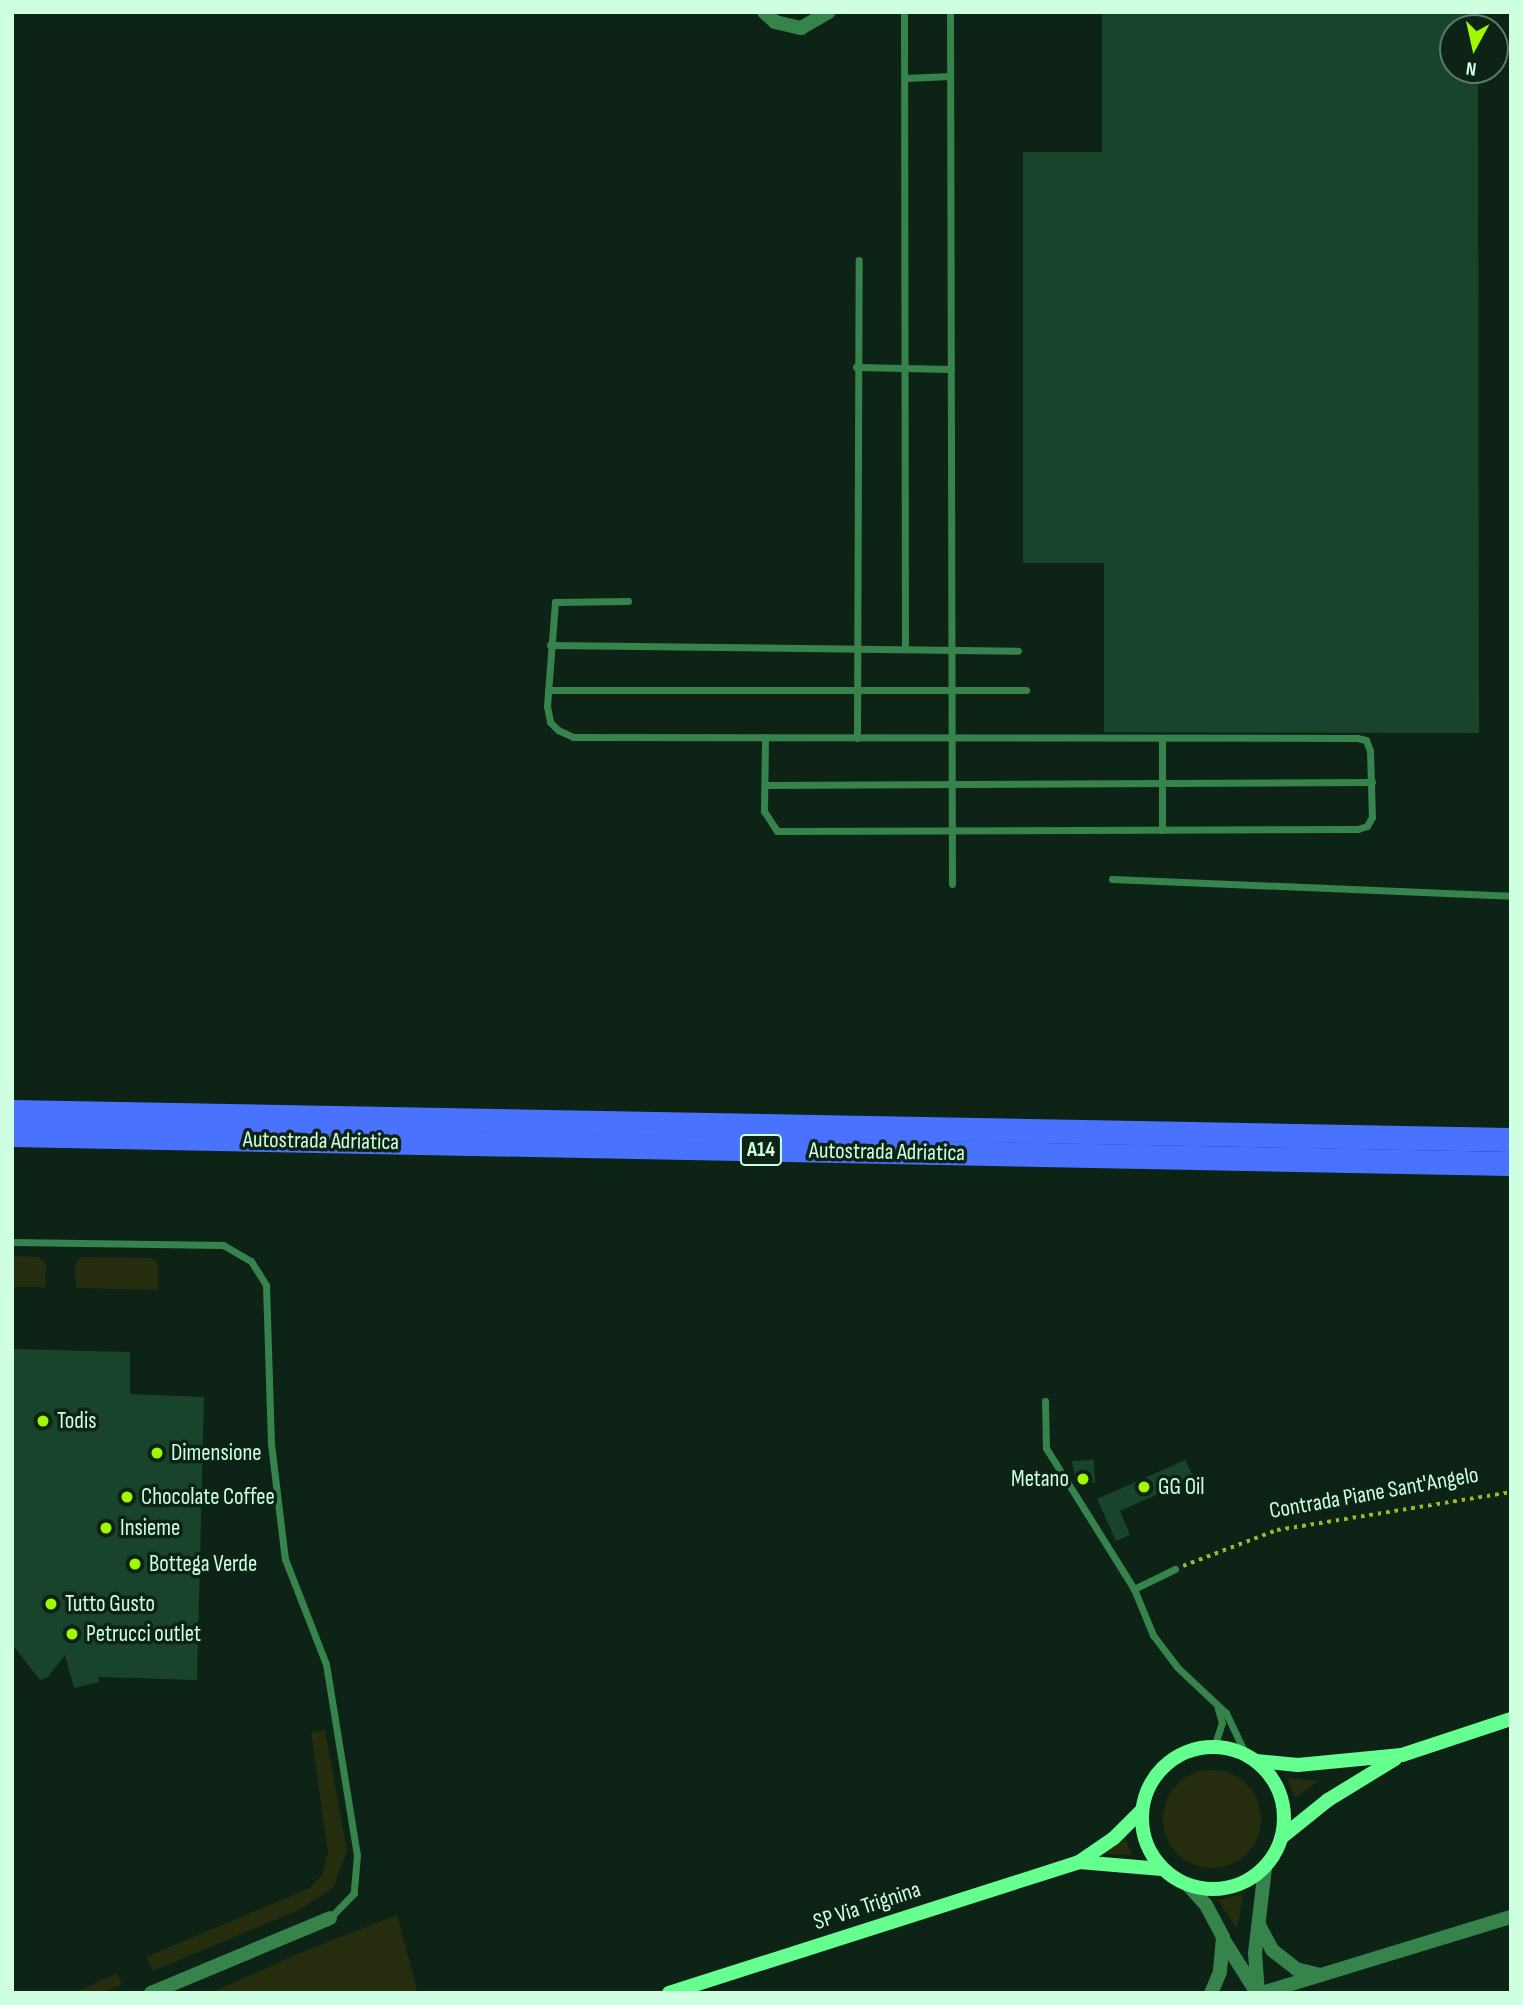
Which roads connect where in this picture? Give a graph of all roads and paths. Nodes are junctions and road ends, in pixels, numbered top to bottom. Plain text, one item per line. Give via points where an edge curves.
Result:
1 (764, 12) edge
2 (829, 12) edge
3 (904, 12) edge
4 (950, 12) edge
5 (950, 76) junction
6 (905, 78) junction
7 (859, 260) dead end
8 (856, 367) junction
9 (903, 368) junction
10 (951, 369) junction
11 (628, 601) dead end
12 (550, 645) junction
13 (905, 648) junction
14 (855, 649) junction
15 (951, 649) junction
16 (1018, 651) dead end
17 (548, 690) junction
18 (1026, 690) dead end
19 (855, 692) junction
20 (951, 693) junction
21 (765, 737) junction
22 (857, 738) junction
23 (951, 738) junction
24 (1162, 739) junction
25 (1161, 782) junction
26 (1372, 782) junction
27 (950, 783) junction
28 (765, 785) junction
29 (1162, 830) junction
30 (951, 832) junction
31 (1112, 879) dead end
32 (952, 884) dead end
33 (1511, 896) edge
34 (12, 1112) edge
35 (12, 1135) edge
36 (1511, 1140) edge
37 (1511, 1164) edge
38 (12, 1242) edge
39 (1045, 1401) dead end
40 (1511, 1492) edge
41 (1175, 1569) joint
42 (1134, 1589) junction
43 (1207, 1694) junction
44 (1511, 1718) edge
45 (1214, 1746) junction
46 (1402, 1755) junction
47 (1251, 1758) junction
48 (1141, 1811) junction
49 (1282, 1838) junction
50 (1079, 1862) junction
51 (1265, 1868) junction
52 (1162, 1870) junction
53 (1189, 1886) junction
54 (1511, 1917) edge
55 (330, 1918) joint
56 (1259, 1925) junction
57 (1223, 1937) junction
58 (1321, 1975) junction
59 (151, 1993) edge
60 (669, 1993) edge
61 (1211, 1993) edge
62 (1259, 1993) edge

1 - 2 street via 775,22 801,28
3 - 6 lane
4 - 5 lane
5 - 6 lane
5 - 10 lane
6 - 9 lane
7 - 8 lane
8 - 9 lane
8 - 14 lane
9 - 10 lane
9 - 13 lane
10 - 15 lane
11 - 12 lane via 555,602
12 - 14 lane
12 - 17 lane
13 - 14 lane
13 - 15 lane
14 - 19 lane
15 - 16 lane
15 - 20 lane
17 - 19 lane
17 - 21 lane via 550,722 573,737
18 - 20 lane
19 - 20 lane
19 - 22 lane
20 - 23 lane
21 - 22 lane
21 - 28 lane
22 - 23 lane
23 - 24 lane
23 - 27 lane
24 - 25 lane
24 - 26 lane via 1357,738 1366,740 1370,751
25 - 26 lane
25 - 27 lane
25 - 29 lane
26 - 29 lane via 1371,817 1367,826 1358,829
27 - 28 lane
27 - 30 lane
28 - 30 lane via 764,810 777,831
29 - 30 lane
30 - 32 lane
31 - 33 lane
34 - 36 highway, Autostrada Adriatica / A14
35 - 37 highway, Autostrada Adriatica / A14
38 - 55 lane via 223,1245 251,1261 266,1285 271,1444 285,1559 326,1664 357,1855 354,1893
39 - 42 lane via 1046,1448
40 - 41 path, Contrada Piane Sant'Angelo via 1277,1530
41 - 42 lane
42 - 43 lane via 1153,1635 1177,1667
43 - 45 lane via 1222,1723
43 - 47 lane via 1226,1713
44 - 46 main road
45 - 47 main road
45 - 48 main road, SP Via Trignina via 1173,1758 1157,1772
46 - 47 main road via 1298,1765
46 - 49 main road via 1328,1800
47 - 49 main road via 1275,1783 1284,1809
48 - 50 main road, SP Via Trignina via 1114,1838
48 - 52 main road, SP Via Trignina via 1144,1843
49 - 51 main road
50 - 52 main road, SP Via Trignina
50 - 60 main road, SP Via Trignina
51 - 53 main road, SP Via Trignina via 1230,1888
51 - 56 street
52 - 53 main road, SP Via Trignina
53 - 57 street via 1206,1905
54 - 58 street
55 - 59 street
56 - 58 street via 1272,1950 1296,1969
56 - 62 street
57 - 61 street via 1224,1952
57 - 62 street
58 - 62 street

